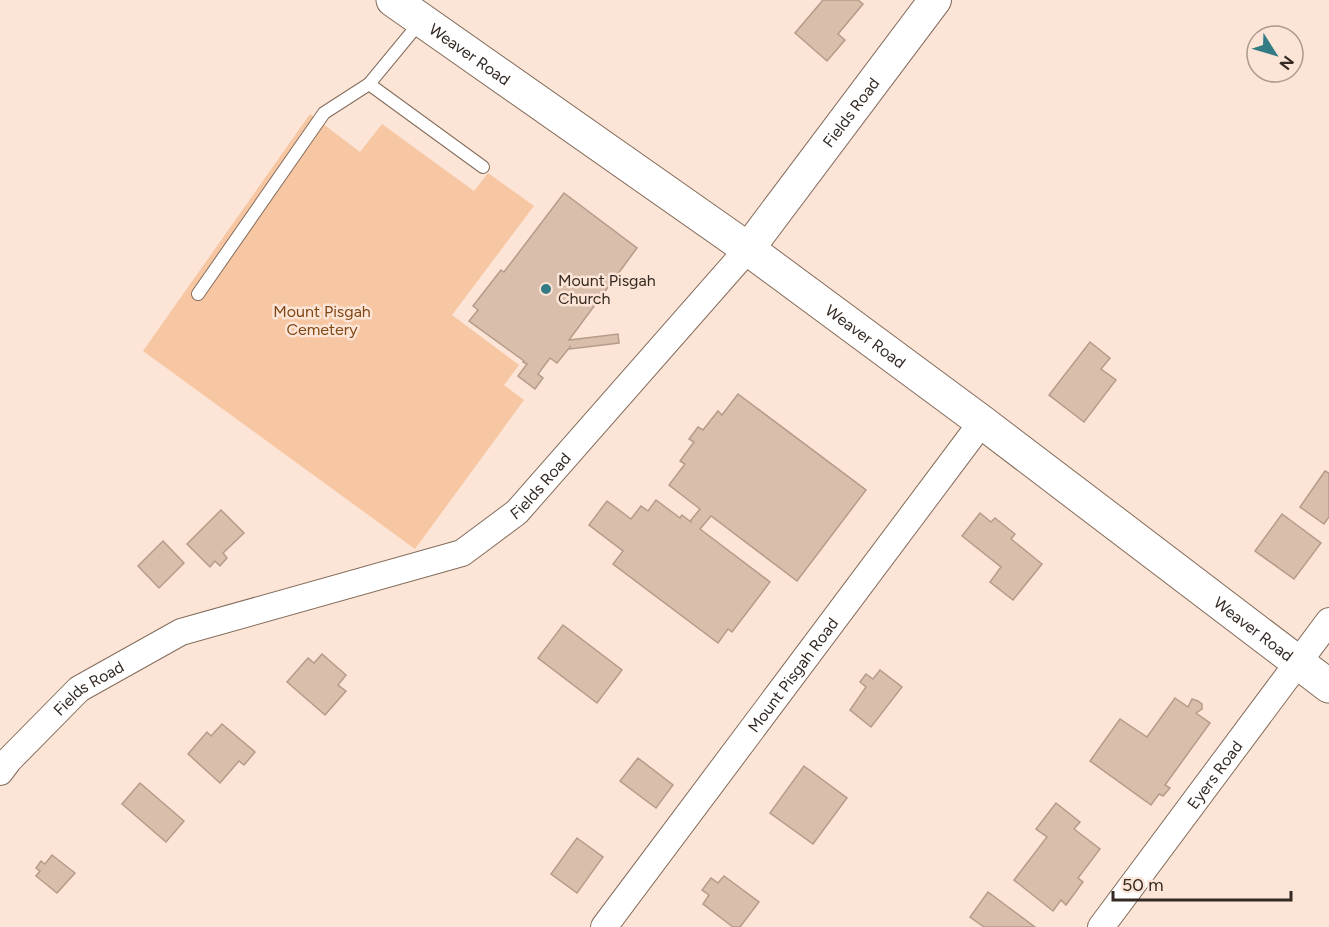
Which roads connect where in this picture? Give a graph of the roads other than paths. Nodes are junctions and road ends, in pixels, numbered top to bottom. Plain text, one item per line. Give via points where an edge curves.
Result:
1 (393, 0) edge
2 (935, 0) edge
3 (422, 20) junction
4 (369, 84) junction
5 (483, 167) dead end
6 (748, 249) junction
7 (198, 294) dead end
8 (982, 422) junction
9 (1329, 621) edge
10 (1298, 663) junction
11 (1329, 686) edge
12 (0, 772) edge
13 (604, 927) edge
14 (1101, 927) edge

1 - 3 main road, Weaver Road
2 - 6 street, Fields Road
3 - 4 lane
3 - 6 main road, Weaver Road
4 - 5 lane
4 - 7 lane via 324,113
6 - 8 main road, Weaver Road
6 - 12 street, Fields Road via 517,512 462,553 181,632 79,689
8 - 10 main road, Weaver Road
8 - 13 street, Mount Pisgah Road
9 - 10 street, Eyers Road
10 - 11 main road, Weaver Road
10 - 14 street, Eyers Road

